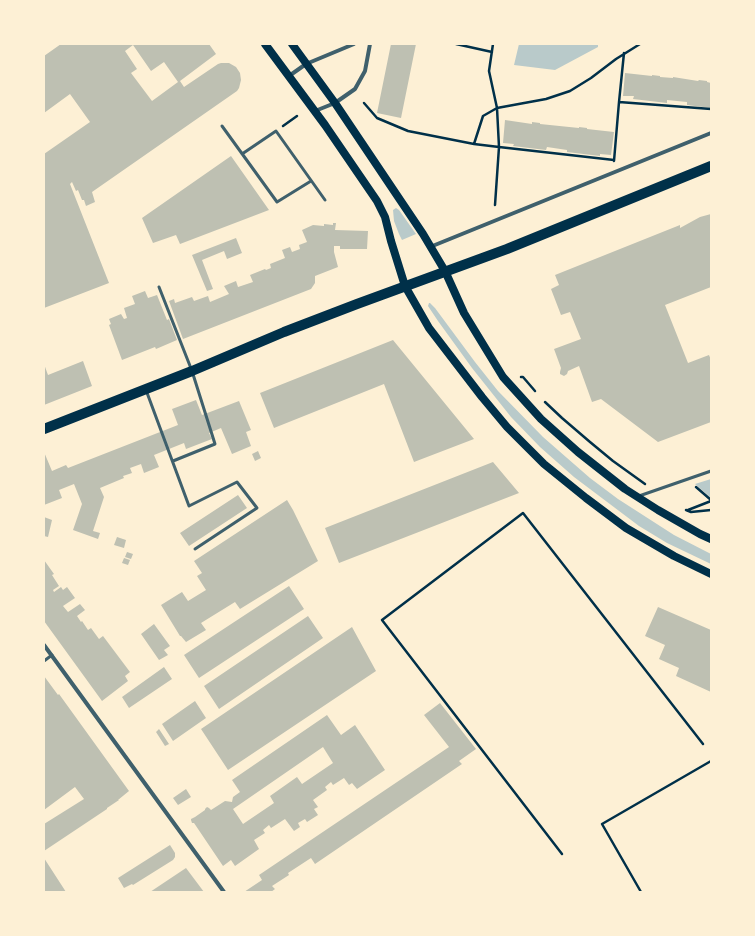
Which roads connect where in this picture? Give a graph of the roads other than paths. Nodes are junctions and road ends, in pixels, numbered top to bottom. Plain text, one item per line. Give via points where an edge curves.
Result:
1 (265, 44) edge
2 (292, 44) edge
3 (354, 44) edge
4 (370, 44) edge
5 (306, 64) junction
6 (289, 76) junction
7 (335, 103) junction
8 (315, 112) junction
9 (222, 126) dead end
10 (711, 133) edge
11 (242, 154) junction
12 (711, 166) edge
13 (311, 181) junction
14 (325, 200) dead end
15 (430, 247) junction
16 (445, 271) junction
17 (405, 286) junction
18 (158, 287) dead end
19 (192, 371) junction
20 (146, 389) junction
21 (44, 429) edge
22 (173, 461) junction
23 (711, 471) edge
24 (638, 497) junction
25 (711, 539) edge
26 (195, 549) dead end
27 (711, 574) edge
28 (44, 645) edge
29 (52, 655) junction
30 (44, 661) edge
31 (224, 892) edge

1 - 6 main road
2 - 5 main road
3 - 5 street
4 - 7 street via 365,71 355,89
5 - 6 street
5 - 7 main road
6 - 8 main road
7 - 8 street
7 - 15 main road
8 - 17 main road via 377,201 385,217
9 - 11 lane
10 - 15 street
11 - 13 lane via 277,202
11 - 13 lane via 276,131
12 - 16 main road via 507,249
13 - 14 lane
15 - 16 main road
16 - 17 main road
16 - 24 main road via 464,313 496,367 512,388 541,419 578,452
17 - 19 main road via 284,332
17 - 27 main road via 429,328 482,397 507,427 544,464 626,528
18 - 19 lane
19 - 20 main road
19 - 22 lane via 215,444
20 - 21 main road
20 - 22 lane
22 - 26 lane via 189,506 237,482 257,508
23 - 24 lane
24 - 25 main road
28 - 29 street
29 - 30 lane
29 - 31 street

